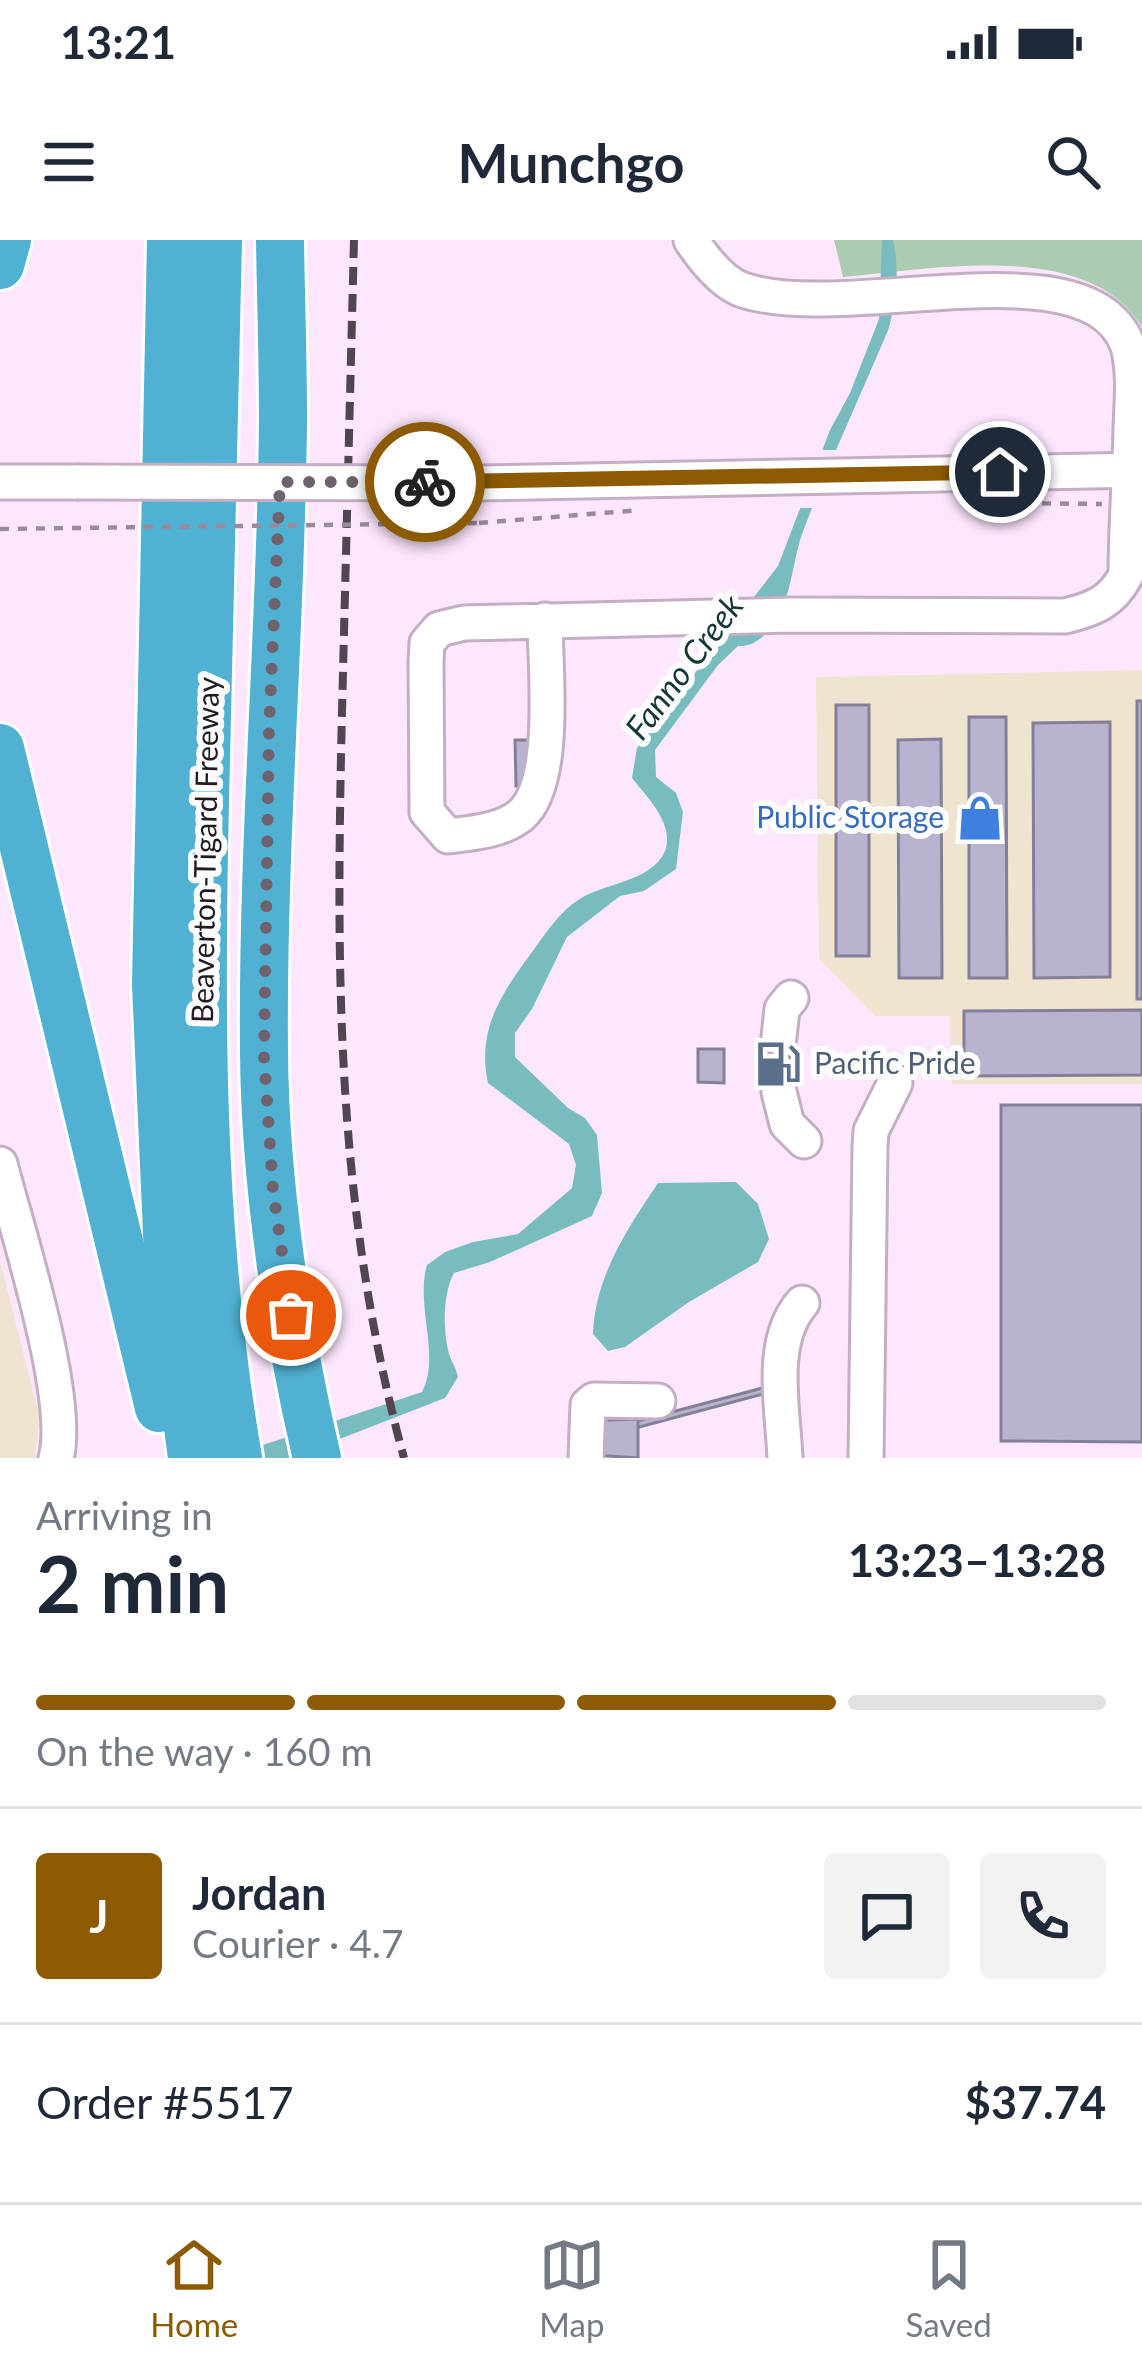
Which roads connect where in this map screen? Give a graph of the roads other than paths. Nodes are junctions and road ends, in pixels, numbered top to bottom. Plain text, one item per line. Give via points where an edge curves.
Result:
1 (7, 240) edge
2 (171, 240) edge
3 (218, 240) edge
4 (280, 240) edge
5 (691, 240) edge
6 (0, 266) edge
7 (0, 482) edge
8 (1133, 482) edge
9 (279, 504) junction
10 (555, 620) junction
11 (0, 748) edge
12 (791, 998) dead end
13 (779, 1037) tunnel mouth
14 (895, 1083) dead end
15 (779, 1091) tunnel mouth
16 (804, 1141) dead end
17 (0, 1165) edge
18 (802, 1304) dead end
19 (190, 1401) junction
20 (658, 1401) dead end
21 (56, 1458) edge
22 (177, 1458) edge
23 (192, 1458) edge
24 (238, 1458) edge
25 (317, 1458) edge
26 (586, 1458) edge
27 (784, 1458) edge
28 (866, 1458) edge

1 - 6 highway
2 - 19 highway, Beaverton-Tigard Freeway via 156,984 169,1278
3 - 19 highway, Beaverton-Tigard Freeway via 202,938 214,1300
4 - 9 highway
5 - 8 street via 738,289 783,298 1019,269 1079,283 1102,300 1128,345
7 - 9 street, bridge
8 - 9 street, bridge via 895,474 482,482
8 - 10 street via 1126,575 1117,594 1066,616
9 - 25 highway via 264,1056 273,1190
10 - 10 street via 536,798 519,818 448,836 428,812 428,643 439,629 464,623
11 - 19 highway
12 - 13 street
14 - 28 street via 871,1131
15 - 16 street via 787,1124
17 - 21 street via 56,1390
18 - 27 street via 784,1331
19 - 22 highway
19 - 23 highway, Beaverton-Tigard Freeway
19 - 24 highway, Beaverton-Tigard Freeway
20 - 26 street via 594,1400

